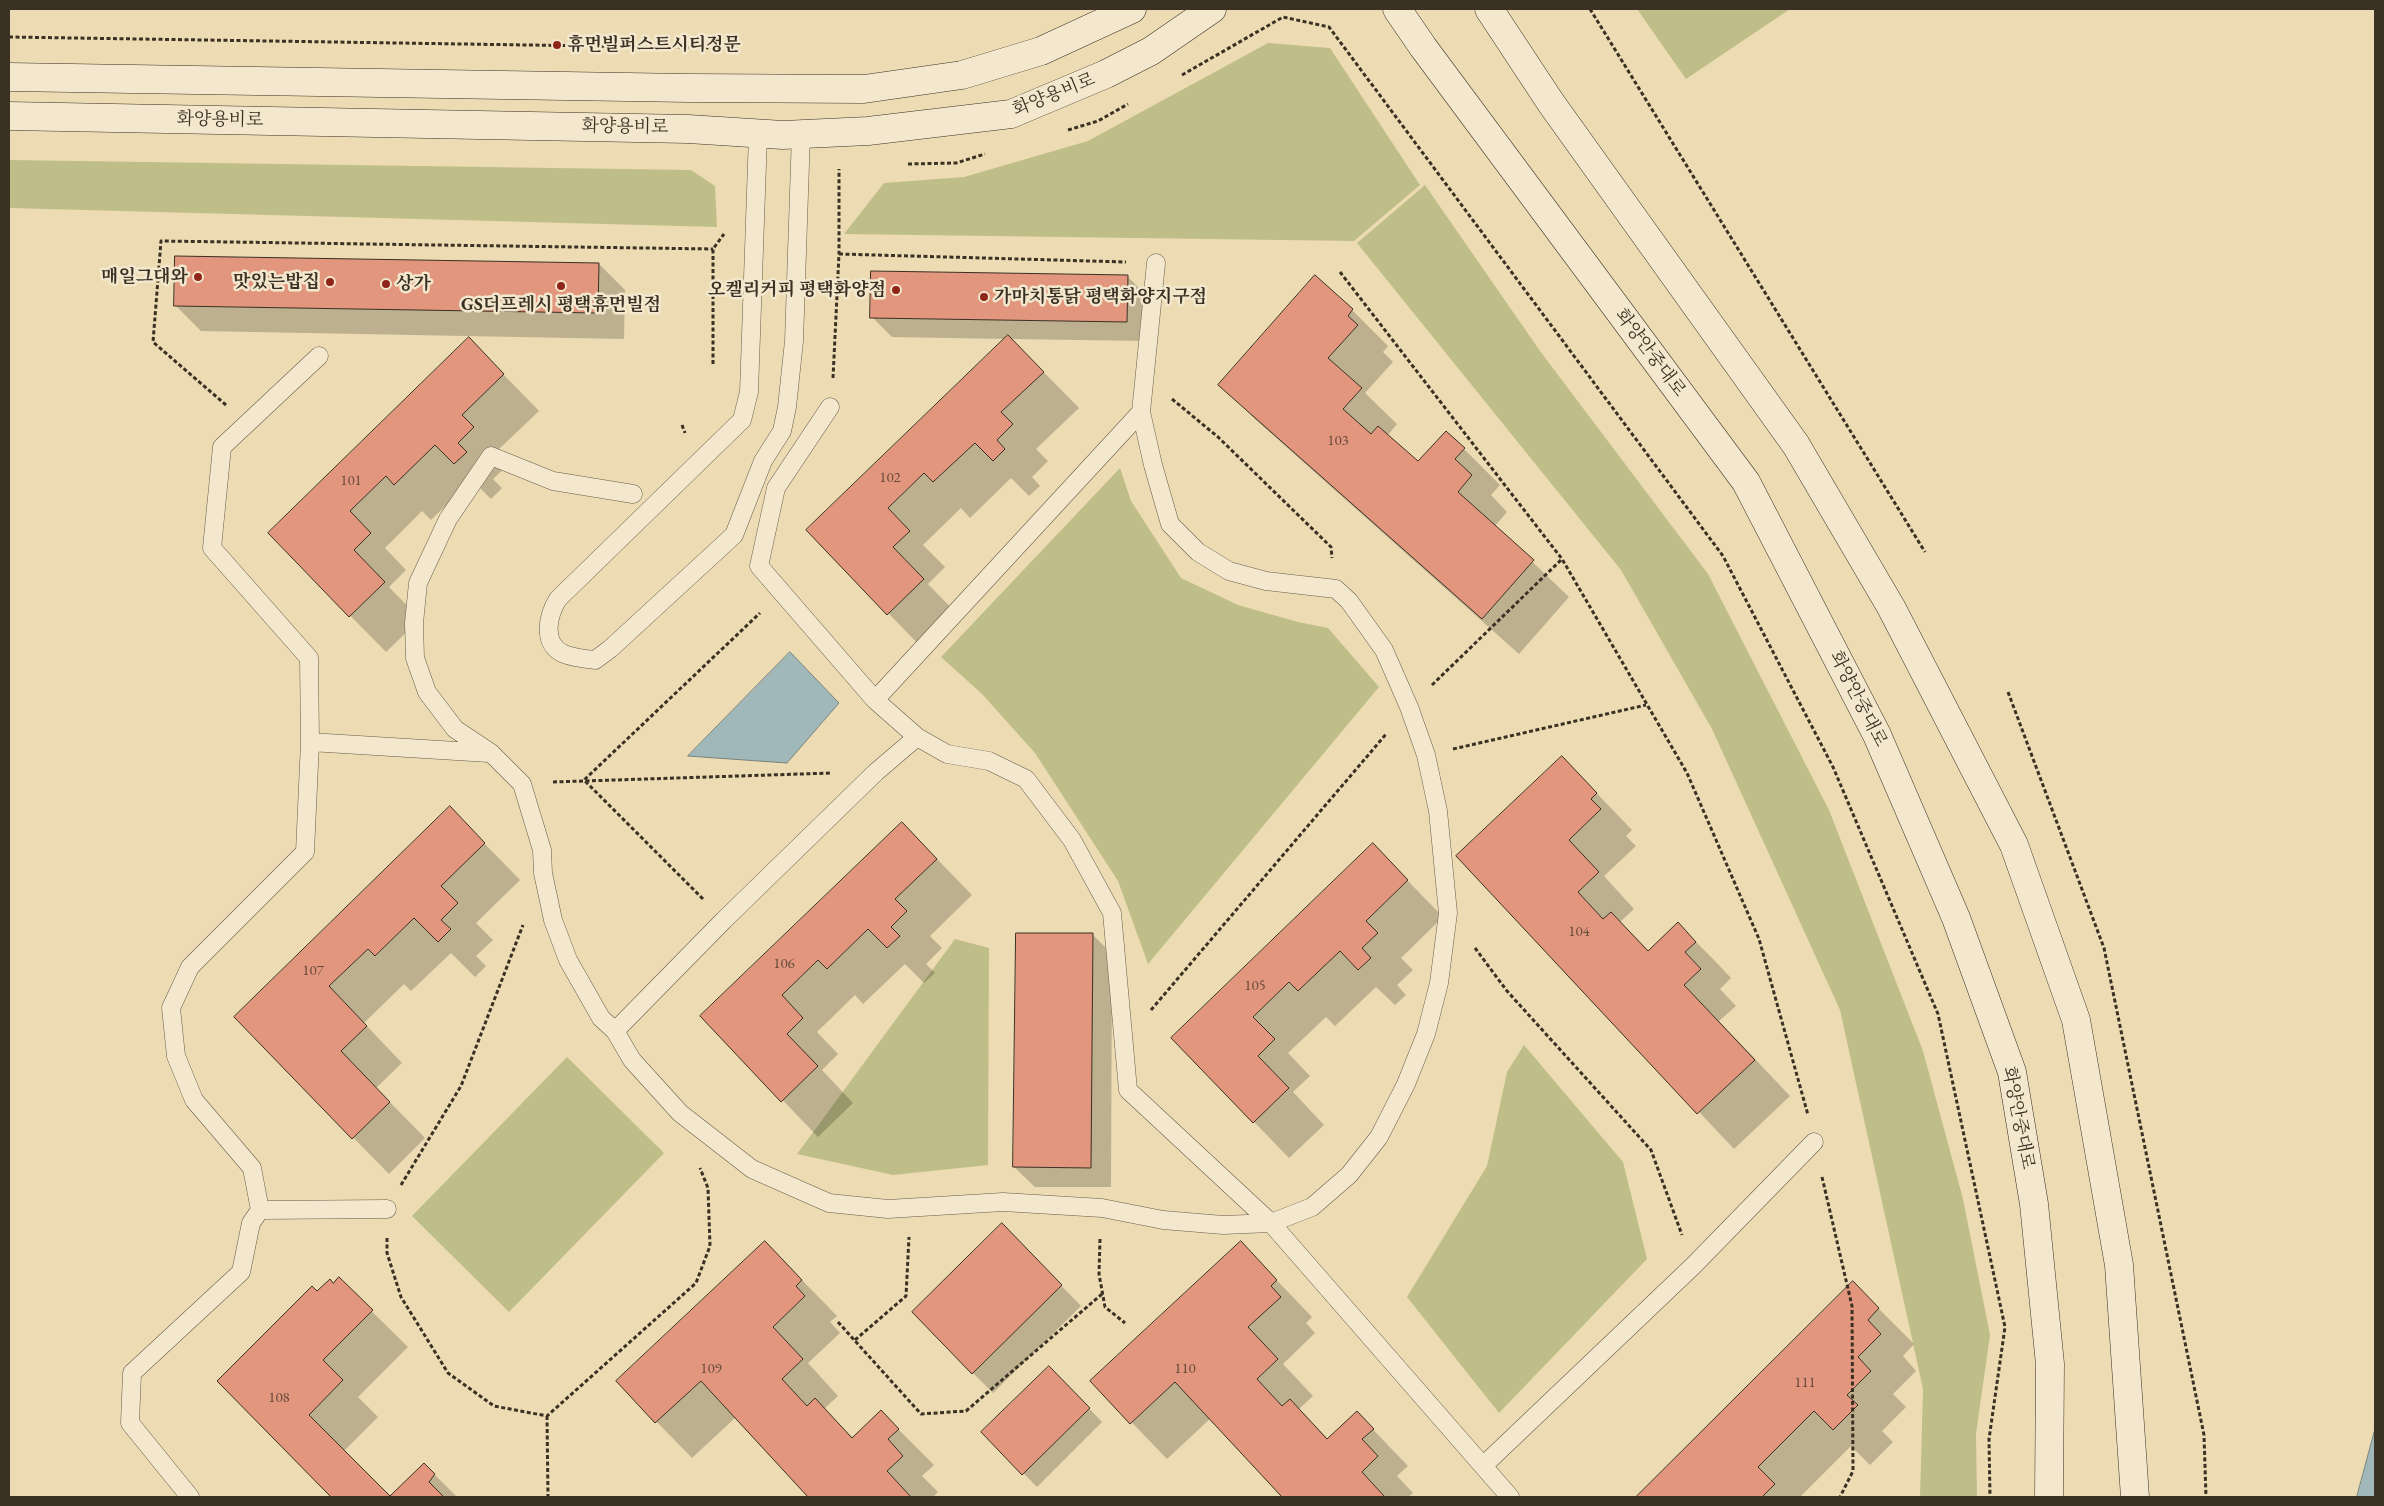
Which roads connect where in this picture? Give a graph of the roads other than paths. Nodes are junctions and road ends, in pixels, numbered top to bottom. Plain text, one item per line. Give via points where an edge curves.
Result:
1 (1132, 9) edge
2 (1212, 9) edge
3 (1397, 9) edge
4 (1489, 9) edge
5 (9, 77) edge
6 (9, 116) edge
7 (800, 134) junction
8 (758, 135) junction
9 (1156, 263) road end
10 (319, 356) dead end
11 (830, 407) road end
12 (1142, 412) junction
13 (763, 460) junction
14 (783, 477) junction
15 (632, 494) dead end
16 (876, 700) junction
17 (917, 738) junction
18 (310, 742) junction
19 (491, 753) junction
20 (615, 1031) junction
21 (1814, 1142) dead end
22 (387, 1209) road end
23 (260, 1210) junction
24 (1271, 1223) junction
25 (1483, 1466) junction
26 (190, 1497) edge
27 (1510, 1497) edge
28 (2049, 1497) edge
29 (2136, 1497) edge

1 - 5 main road via 1041,51 962,75 864,89
2 - 7 main road, 화양용비로 via 1151,51 1106,74 1011,114 868,131
3 - 28 main road, 화양안중대로 via 1746,482 1895,776 1956,918 2012,1072 2034,1204 2050,1364
4 - 29 main road via 1550,104 1796,445 1892,607 2014,845 2076,1020 2119,1265
6 - 8 main road, 화양용비로 via 688,128
7 - 8 main road, 화양용비로
7 - 13 lane via 794,341 787,407 782,431
8 - 13 lane via 749,392 742,420 558,599 547,627 553,644 563,654 595,660 610,649 734,535
9 - 12 lane
10 - 18 lane via 222,447 212,548 310,658
11 - 14 lane
12 - 16 lane
12 - 24 lane via 1170,524 1198,552 1229,571 1266,581 1336,589 1348,600 1384,650 1409,707 1426,755 1438,811 1448,913 1439,984 1426,1034 1406,1084 1379,1137 1349,1176 1312,1207
13 - 14 lane
14 - 16 lane via 776,488 759,566
15 - 19 lane via 552,481 491,456 448,519 418,583 415,658 427,692 456,730
16 - 17 lane
17 - 20 lane via 876,772
17 - 24 lane via 947,754 989,761 1026,780 1072,840 1112,913 1128,1090
18 - 19 lane
18 - 23 lane via 306,852 190,967 171,1008 176,1056 194,1100 252,1168
19 - 20 lane via 522,784 542,850 543,873 553,920 568,960 601,1018
20 - 24 lane via 632,1060 680,1113 752,1169 829,1203 888,1208 1003,1202 1102,1208 1163,1220 1223,1226
21 - 25 lane via 1693,1266
22 - 23 lane
23 - 26 lane via 251,1223 241,1272 132,1373 130,1423
24 - 25 lane
25 - 27 lane

